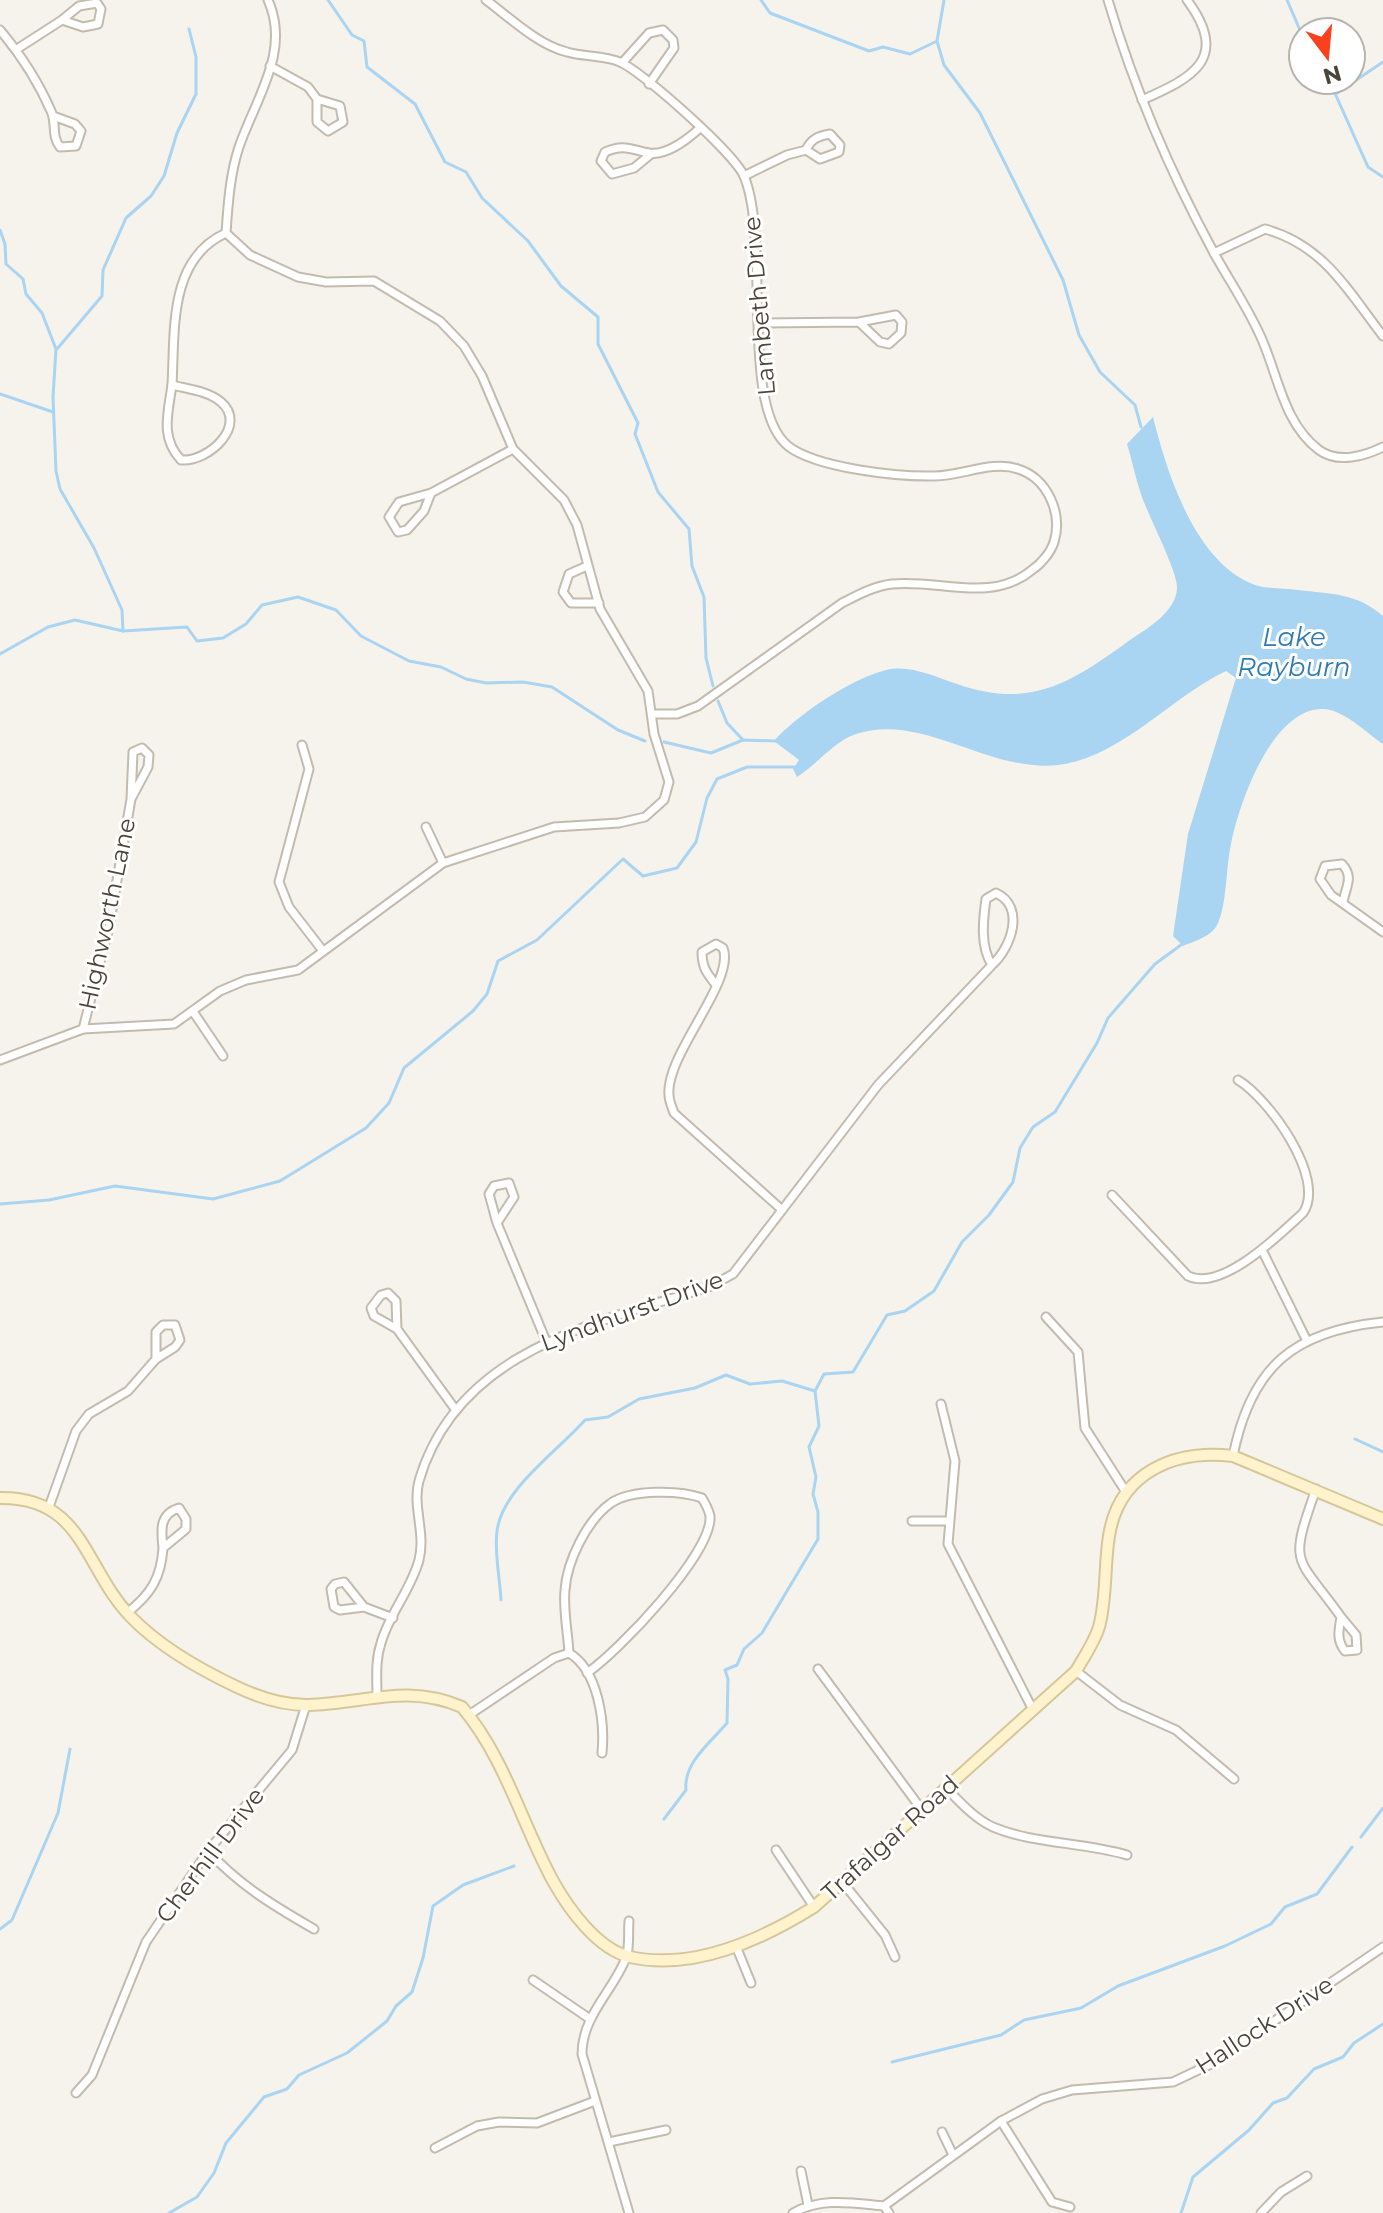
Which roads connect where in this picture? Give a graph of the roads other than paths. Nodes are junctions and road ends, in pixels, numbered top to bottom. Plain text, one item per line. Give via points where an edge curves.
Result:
1 (268, 0) edge
2 (487, 0) edge
3 (1108, 0) edge
4 (1187, 0) edge
5 (62, 20) junction
6 (0, 30) edge
7 (17, 49) junction
8 (622, 63) junction
9 (270, 66) junction
10 (649, 84) junction
11 (317, 99) junction
12 (1142, 100) junction
13 (53, 116) junction
14 (700, 128) junction
15 (806, 150) junction
16 (651, 154) junction
17 (744, 176) junction
18 (226, 233) junction
19 (1214, 253) junction
20 (859, 322) junction
21 (759, 323) junction
22 (1383, 336) edge
23 (172, 385) junction
24 (1383, 447) edge
25 (513, 449) junction
26 (431, 493) junction
27 (587, 566) junction
28 (599, 603) junction
29 (653, 714) junction
30 (302, 745) dead end
31 (131, 799) junction
32 (426, 827) dead end
33 (443, 863) junction
34 (1343, 902) junction
35 (1383, 932) edge
36 (323, 951) junction
37 (992, 965) junction
38 (716, 985) junction
39 (194, 1013) junction
40 (83, 1029) junction
41 (223, 1056) dead end
42 (0, 1060) edge
43 (1238, 1080) dead end
44 (1112, 1195) dead end
45 (781, 1209) junction
46 (497, 1223) junction
47 (1262, 1250) junction
48 (1046, 1317) dead end
49 (1383, 1322) edge
50 (397, 1329) junction
51 (1306, 1339) junction
52 (546, 1341) junction
53 (156, 1359) junction
54 (941, 1404) dead end
55 (455, 1409) junction
56 (1233, 1456) junction
57 (1316, 1489) junction
58 (1126, 1492) junction
59 (0, 1498) edge
60 (49, 1507) junction
61 (1383, 1519) edge
62 (912, 1521) dead end
63 (948, 1521) junction
64 (163, 1548) junction
65 (364, 1607) junction
66 (127, 1613) junction
67 (1341, 1617) junction
68 (393, 1618) junction
69 (569, 1653) junction
70 (818, 1669) dead end
71 (1076, 1671) junction
72 (587, 1673) junction
73 (377, 1697) junction
74 (306, 1705) junction
75 (1032, 1708) junction
76 (469, 1715) junction
77 (602, 1753) dead end
78 (1234, 1779) dead end
79 (946, 1788) junction
80 (922, 1810) junction
81 (776, 1850) dead end
82 (208, 1851) junction
83 (1127, 1855) dead end
84 (844, 1884) junction
85 (814, 1907) junction
86 (629, 1921) dead end
87 (314, 1929) dead end
88 (736, 1946) junction
89 (1383, 1947) edge
90 (627, 1956) junction
91 (895, 1957) dead end
92 (533, 1980) dead end
93 (751, 1983) dead end
94 (590, 2019) junction
95 (76, 2093) dead end
96 (595, 2101) junction
97 (1001, 2121) junction
98 (666, 2130) dead end
99 (942, 2132) dead end
100 (609, 2142) junction
101 (435, 2148) dead end
102 (953, 2155) junction
103 (801, 2171) dead end
104 (1307, 2176) dead end
105 (808, 2205) junction
106 (1070, 2207) dead end
107 (886, 2210) edge
108 (629, 2213) edge
109 (793, 2213) edge
110 (1261, 2213) edge

1 - 9 street via 278,46
2 - 8 street via 567,52
3 - 12 street
4 - 12 street via 1201,23 1202,60 1193,75
5 - 5 street via 90,27 98,24 101,9 89,3
5 - 7 street
6 - 7 street
7 - 13 street
8 - 10 street
8 - 10 street via 649,33 663,30 674,48
9 - 11 street via 297,79
9 - 18 street via 238,150
10 - 14 street
11 - 11 street via 317,122 328,131 337,128 343,122 340,106
12 - 19 street
13 - 13 street via 60,147 76,146 81,131
14 - 16 street via 680,144
14 - 17 street
15 - 15 street via 820,159 839,152 840,145 830,134 809,142
15 - 17 street
16 - 16 street via 620,146 605,152 601,161 612,174 624,173
17 - 21 street, Lambeth Drive via 755,229
18 - 23 street via 208,241 192,258 179,291
18 - 25 street via 272,268 326,282 374,281 440,321 482,376
19 - 22 street via 1265,229 1292,236 1339,278
19 - 24 street via 1260,333 1296,425 1321,452 1335,456 1362,457
20 - 20 street via 880,342 889,344 901,333 896,315
20 - 21 street
21 - 29 street, Lambeth Drive via 764,390 771,421 786,444 808,459 898,473 935,476 1015,467 1038,478 1051,498 1057,521 1054,544 1020,580 996,588 917,583 865,591 698,706 677,714
23 - 23 street via 224,404 229,419 225,435 195,461 181,460 170,449 166,432
25 - 26 street
25 - 27 street via 564,500 577,525
26 - 26 street via 399,502 389,517 391,526 398,532 407,530
27 - 28 street
27 - 28 street via 569,574 563,592 571,603
28 - 29 street via 648,691
29 - 33 street via 669,782 664,800 645,817 554,827
30 - 36 street via 309,769 279,882 289,907
31 - 31 street, Highworth Lane via 133,752 142,748 149,755 148,767
31 - 40 street, Highworth Lane via 109,927
32 - 33 street
33 - 36 street
34 - 34 street via 1320,879 1325,866 1342,864 1348,870
34 - 35 street
36 - 39 street via 298,970 220,991
37 - 37 street, Lyndhurst Drive via 985,955 984,914 986,899 996,893 1011,908 1011,941
37 - 45 street, Lyndhurst Drive via 878,1085
38 - 38 street via 702,962 702,952 716,944 725,953
38 - 45 street via 668,1093 674,1113
39 - 40 street via 174,1024
39 - 41 street
40 - 42 street
43 - 47 street via 1255,1090 1273,1114 1309,1187 1303,1213
44 - 47 street via 1194,1279 1215,1277
45 - 52 street, Lyndhurst Drive via 733,1274 709,1287
46 - 46 street via 514,1197 509,1183 494,1186 489,1194
46 - 52 street
47 - 51 street
48 - 58 street via 1078,1352 1085,1428
49 - 51 street via 1344,1326
50 - 50 street via 396,1301 388,1293 381,1295 371,1308 374,1316
50 - 55 street
51 - 56 street via 1271,1369 1251,1398
52 - 55 street, Lyndhurst Drive via 482,1382
53 - 53 street via 156,1332 163,1325 175,1325 180,1340
53 - 60 street via 128,1391 89,1414 76,1431
54 - 63 street via 955,1461
55 - 68 street, Lyndhurst Drive via 417,1486 419,1559
56 - 57 street, Trafalgar Road
56 - 58 street, Trafalgar Road via 1182,1456 1146,1473
57 - 61 street, Trafalgar Road
57 - 67 street via 1298,1551 1302,1568
58 - 71 street, Trafalgar Road via 1109,1533 1098,1629
59 - 60 street
60 - 66 street via 69,1523
62 - 63 street
63 - 75 street via 948,1544
64 - 64 street via 186,1529 179,1508 164,1517
64 - 66 street via 153,1588
65 - 65 street via 344,1582 331,1589 334,1607
65 - 68 street
66 - 74 street via 143,1630 236,1687
67 - 67 street via 1340,1645 1353,1652 1356,1635
68 - 73 street, Lyndhurst Drive via 377,1658
69 - 72 street via 582,1661
69 - 72 street via 565,1590 571,1564 596,1518 613,1502 640,1495 688,1493 702,1498 710,1515 691,1561 642,1623
69 - 76 street
70 - 80 street
71 - 75 street, Trafalgar Road
71 - 78 street via 1120,1705 1176,1730
72 - 77 street via 598,1705
73 - 74 street
73 - 76 street via 414,1693 446,1700
74 - 82 street, Cherhill Drive via 292,1750
75 - 79 street, Trafalgar Road
76 - 90 street, Trafalgar Road via 502,1770 553,1882 600,1941
79 - 80 street, Trafalgar Road
79 - 83 street via 990,1826
80 - 84 street, Trafalgar Road
81 - 85 street
82 - 87 street via 259,1897
82 - 95 street, Cherhill Drive via 146,1942 96,2066
84 - 85 street, Trafalgar Road
84 - 91 street via 885,1935
85 - 88 street, Trafalgar Road
86 - 90 street
88 - 90 street, Trafalgar Road via 679,1960
88 - 93 street
89 - 97 street, Hallock Drive via 1211,2064 1173,2082 1072,2090
90 - 94 street
92 - 94 street
94 - 96 street via 582,2054
96 - 100 street
96 - 101 street via 537,2123 477,2126
97 - 102 street, Hallock Drive
97 - 106 street via 1052,2202
98 - 100 street
99 - 102 street
100 - 108 street
102 - 107 street, Hallock Drive
103 - 105 street
104 - 110 street
105 - 107 street via 839,2201
105 - 109 street

